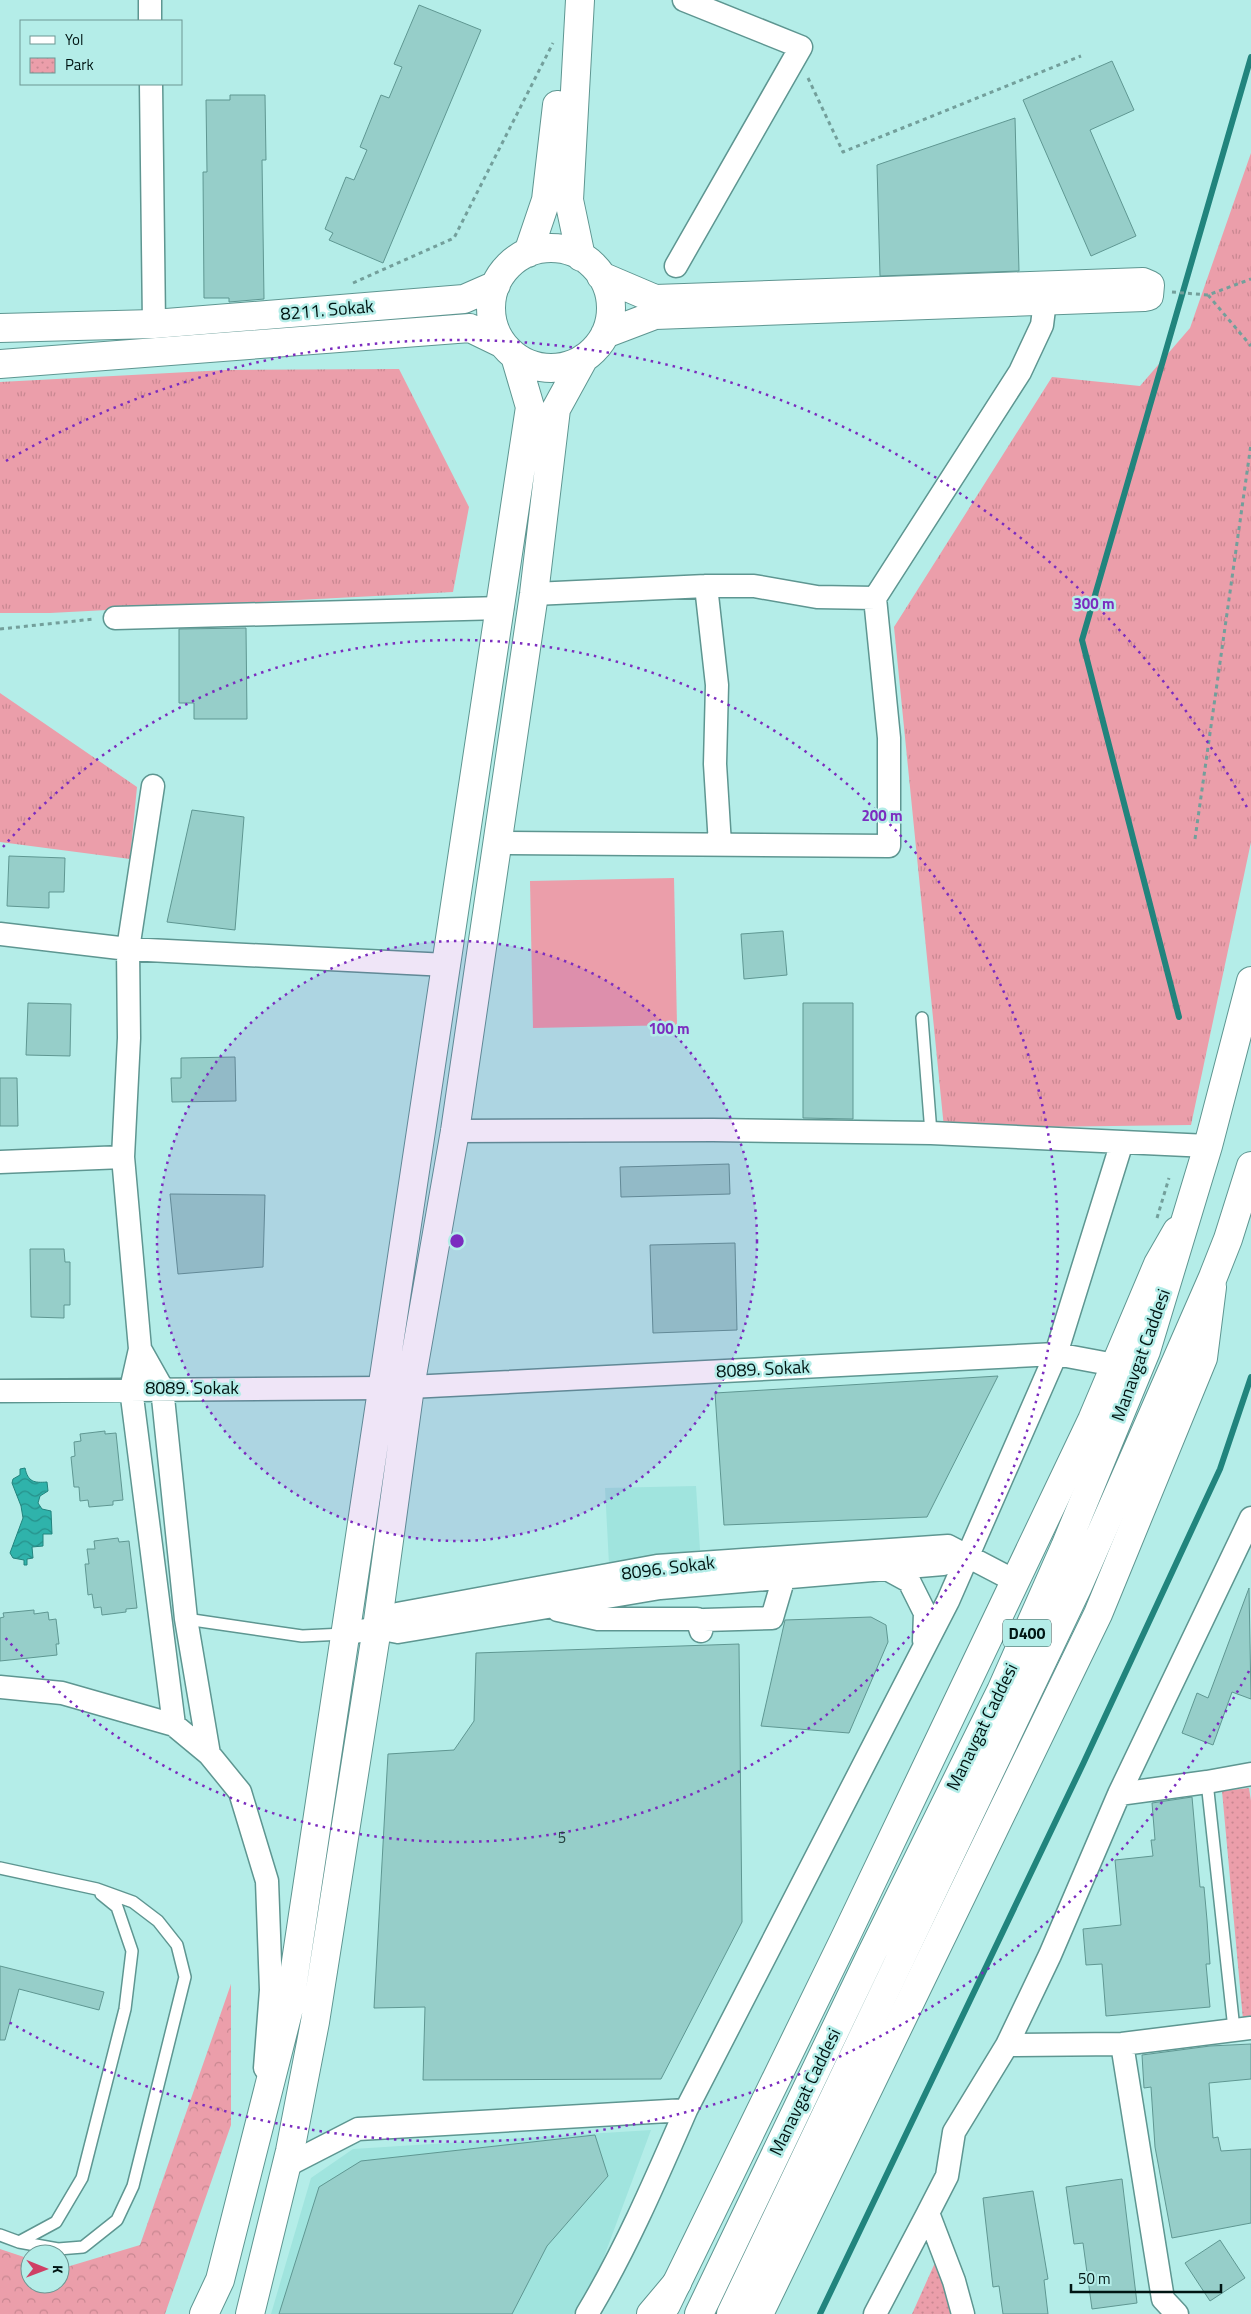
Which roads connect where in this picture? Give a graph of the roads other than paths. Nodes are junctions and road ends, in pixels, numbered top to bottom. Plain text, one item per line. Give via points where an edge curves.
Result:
1 (150, 0) edge
2 (684, 0) edge
3 (573, 4) edge
4 (150, 20) edge
5 (151, 85) edge
6 (528, 253) junction
7 (581, 257) junction
8 (676, 266) dead end
9 (601, 276) junction
10 (496, 285) junction
11 (1045, 301) junction
12 (154, 324) junction
13 (0, 328) edge
14 (605, 334) junction
15 (509, 350) junction
16 (584, 358) junction
17 (0, 364) edge
18 (706, 586) junction
19 (534, 594) junction
20 (875, 598) junction
21 (502, 608) junction
22 (115, 618) road end
23 (153, 786) dead end
24 (496, 843) junction
25 (720, 845) junction
26 (0, 934) edge
27 (128, 949) junction
28 (447, 965) junction
29 (1251, 981) edge
30 (922, 1018) dead end
31 (455, 1131) junction
32 (931, 1133) junction
33 (1122, 1142) junction
34 (1208, 1146) junction
35 (123, 1157) junction
36 (0, 1162) edge
37 (1251, 1166) edge
38 (1189, 1211) junction
39 (1213, 1277) junction
40 (140, 1349) junction
41 (1056, 1354) junction
42 (1115, 1365) junction
43 (162, 1388) junction
44 (397, 1388) junction
45 (131, 1389) junction
46 (0, 1390) edge
47 (1251, 1518) edge
48 (966, 1557) junction
49 (887, 1569) junction
50 (784, 1577) junction
51 (1015, 1581) junction
52 (544, 1608) junction
53 (186, 1619) junction
54 (376, 1628) junction
55 (344, 1634) junction
56 (924, 1648) junction
57 (0, 1687) edge
58 (174, 1725) junction
59 (209, 1754) junction
60 (1251, 1774) edge
61 (1207, 1782) junction
62 (1119, 1794) junction
63 (0, 1868) edge
64 (97, 1889) junction
65 (1243, 2028) edge
66 (1122, 2044) junction
67 (1007, 2045) junction
68 (686, 2110) junction
69 (260, 2130) junction
70 (286, 2166) junction
71 (928, 2213) junction
72 (0, 2235) edge
73 (19, 2242) junction
74 (677, 2283) junction
75 (204, 2314) edge
76 (250, 2314) edge
77 (587, 2314) edge
78 (651, 2314) edge
79 (662, 2314) edge
80 (699, 2314) edge
81 (731, 2314) edge
82 (759, 2314) edge
83 (875, 2314) edge
84 (962, 2314) edge
85 (1177, 2314) edge

1 - 4 street
2 - 8 street via 801,47
3 - 6 main road via 546,200
3 - 7 main road via 569,200
5 - 12 street
6 - 7 main road via 554,248 574,252
6 - 10 main road via 515,260 500,275
7 - 9 main road via 592,264
9 - 11 main road via 655,299 1143,282 1151,290 1149,296 1144,297
9 - 14 main road via 611,300
10 - 12 main road, 8211. Sokak via 464,299
10 - 15 main road via 491,315 497,335
11 - 14 main road via 655,315
11 - 20 street via 1042,325 1020,372
12 - 13 main road, 8211. Sokak
14 - 16 main road via 593,352
15 - 16 main road via 523,362 540,368 559,368
15 - 17 main road via 470,328
15 - 21 main road via 530,406
16 - 19 main road via 556,409
18 - 19 street
18 - 20 street via 754,586 818,597
18 - 25 street via 717,685 715,764
19 - 24 main road
20 - 25 street via 889,738 889,846
21 - 22 street
21 - 28 main road
23 - 27 street
24 - 25 street
24 - 31 main road
26 - 27 street
27 - 28 street
27 - 35 street via 129,1038
28 - 44 main road
29 - 34 main road, Manavgat Caddesi / D400
30 - 32 lane
31 - 32 street
31 - 44 main road
32 - 33 street
33 - 34 street
33 - 41 street
34 - 38 main road, Manavgat Caddesi / D400
35 - 36 street
35 - 40 street
37 - 39 main road, Manavgat Caddesi / D400
38 - 42 main road via 1158,1264
38 - 80 main road, Manavgat Caddesi / D400 via 1146,1351 1057,1565 1001,1691
39 - 81 main road, Manavgat Caddesi / D400 via 1078,1586
39 - 82 main road via 1204,1358 1098,1614
40 - 43 street
40 - 45 street
41 - 42 street, 8089. Sokak
41 - 44 street, 8089. Sokak
41 - 48 street
42 - 51 main road
43 - 44 street, 8089. Sokak
43 - 45 street, 8089. Sokak
43 - 53 street
44 - 54 main road
44 - 55 main road
45 - 46 street, 8089. Sokak
45 - 58 street
47 - 62 street
48 - 49 street, 8096. Sokak via 943,1564
48 - 51 street, 8096. Sokak
48 - 54 street, 8096. Sokak via 948,1546 657,1566 397,1614
48 - 56 street
49 - 50 street, 8096. Sokak
49 - 56 street via 909,1581 925,1613
50 - 52 street, 8096. Sokak via 660,1588
50 - 52 street via 772,1618 704,1620 701,1631 697,1619 598,1619
51 - 74 main road
52 - 54 street, 8096. Sokak via 398,1632
53 - 55 lane via 302,1636
53 - 59 street
54 - 55 street, 8096. Sokak
54 - 70 main road via 315,2022
55 - 69 main road via 289,2008
56 - 68 street
57 - 58 street via 62,1693
58 - 59 street
59 - 69 street via 240,1792 267,1881 271,1990
60 - 61 street
61 - 62 street
61 - 65 lane
62 - 67 street via 1050,1955
63 - 64 lane
64 - 73 lane via 117,1908 132,1952 125,2009 82,2178 56,2222
64 - 73 lane via 133,1902 158,1921 177,1945 185,1977 133,2186 117,2220 83,2247 58,2249
65 - 66 street
66 - 67 street
66 - 85 street via 1163,2299
67 - 71 street via 954,2132 947,2176
68 - 70 street via 358,2129
68 - 77 street via 607,2281
69 - 75 main road via 220,2280
70 - 76 main road
71 - 83 street
71 - 84 street via 954,2281
72 - 73 lane
74 - 78 main road
74 - 79 main road

